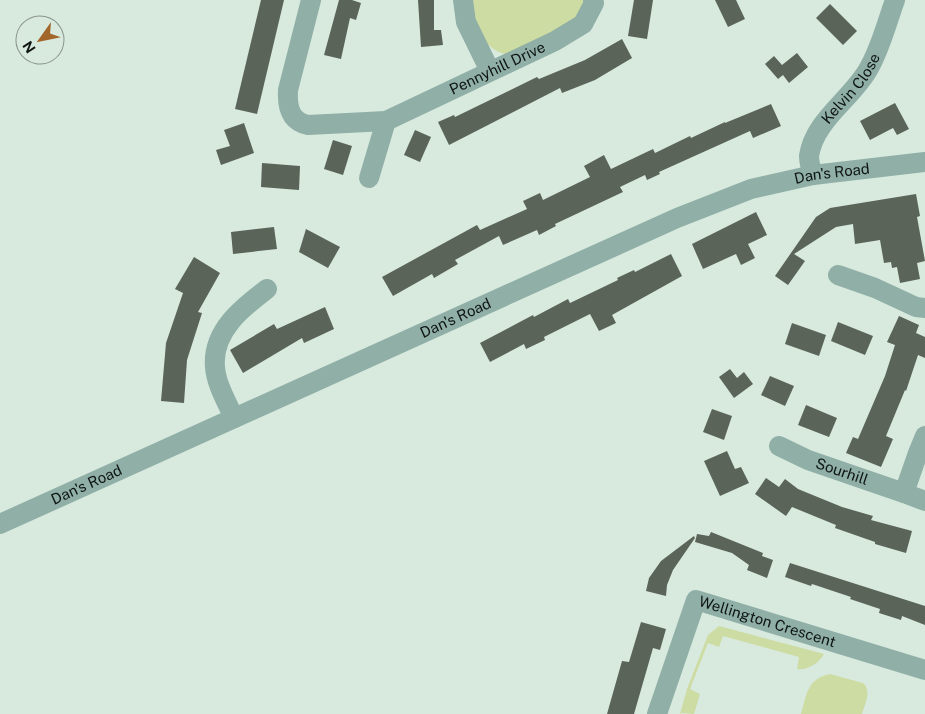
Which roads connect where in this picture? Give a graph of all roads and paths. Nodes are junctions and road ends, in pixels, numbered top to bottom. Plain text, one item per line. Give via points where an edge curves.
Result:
1 (311, 0) edge
2 (463, 0) edge
3 (593, 0) edge
4 (895, 0) edge
5 (490, 71) junction
6 (386, 121) junction
7 (925, 162) edge
8 (813, 175) junction
9 (369, 178) dead end
10 (838, 276) dead end
11 (267, 289) dead end
12 (925, 308) edge
13 (234, 418) junction
14 (925, 436) edge
15 (779, 446) dead end
16 (904, 493) junction
17 (925, 501) edge
18 (0, 524) edge
19 (925, 670) edge
20 (657, 714) edge

1 - 6 street, Pennyhill Drive via 288,90 288,106 294,118 308,125
2 - 5 street via 466,22
3 - 5 street, Pennyhill Drive via 583,24 555,42
4 - 8 street, Kelvin Close via 869,69 818,133 809,158
5 - 6 street, Pennyhill Drive
6 - 9 street
7 - 8 street, Dan's Road
8 - 13 street, Dan's Road via 751,189 677,218
10 - 12 street
11 - 13 street via 233,318 223,332 215,355 217,379
13 - 18 street, Dan's Road
14 - 16 street
15 - 16 street, Sourhill via 808,460
16 - 17 street, Sourhill
19 - 20 street, Wellington Crescent via 696,600

